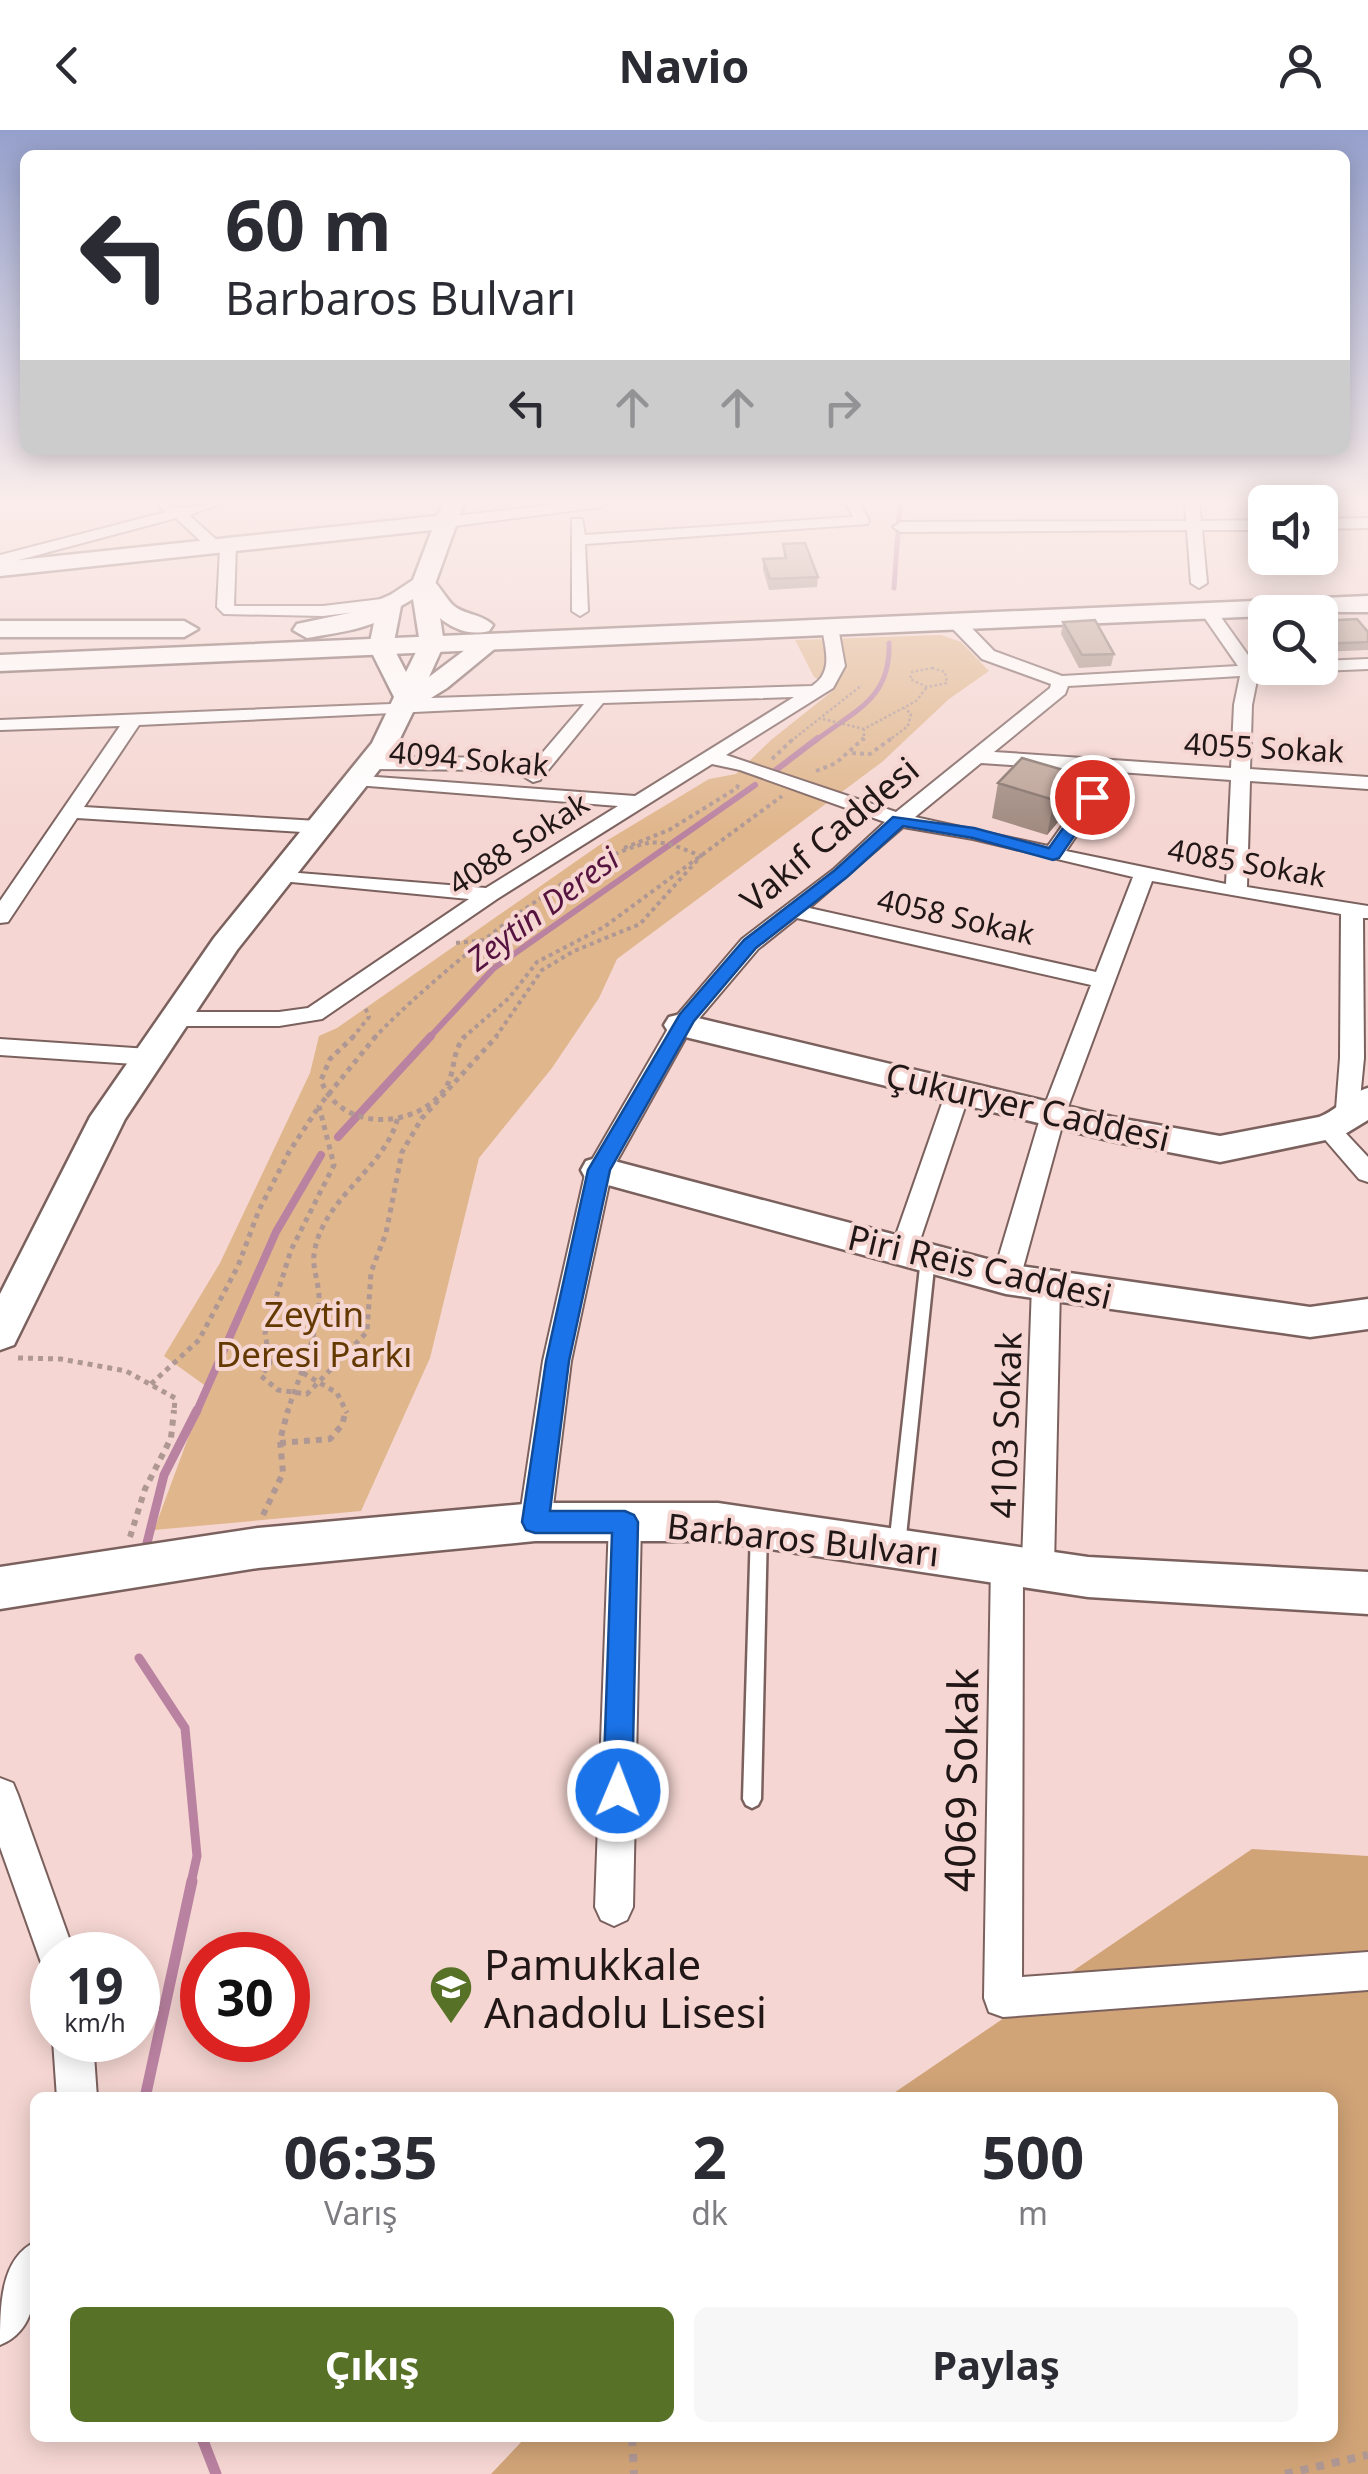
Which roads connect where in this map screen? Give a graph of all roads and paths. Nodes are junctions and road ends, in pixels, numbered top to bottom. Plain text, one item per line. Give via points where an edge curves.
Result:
1 (329, 612) edge
2 (397, 612) edge
3 (431, 612) edge
4 (804, 612) edge
5 (1176, 612) edge
6 (1212, 617) dead end
7 (956, 622) junction
8 (385, 626) junction
9 (491, 627) junction
10 (830, 627) junction
11 (0, 629) edge
12 (436, 629) junction
13 (296, 633) junction
14 (0, 639) edge
15 (0, 663) edge
16 (1368, 664) edge
17 (1338, 665) edge
18 (1248, 667) edge
19 (1248, 670) edge
20 (1248, 680) edge
21 (1060, 681) junction
22 (862, 685) dead end
23 (926, 687) junction
24 (816, 691) junction
25 (597, 699) junction
26 (401, 703) junction
27 (905, 708) junction
28 (820, 718) junction
29 (133, 720) junction
30 (0, 725) edge
31 (864, 730) junction
32 (852, 753) junction
33 (978, 756) junction
34 (711, 758) junction
35 (543, 764) junction
36 (746, 765) junction
37 (1112, 768) junction
38 (363, 771) junction
39 (1242, 775) junction
40 (788, 781) junction
41 (1368, 783) edge
42 (519, 792) junction
43 (638, 802) junction
44 (71, 812) junction
45 (899, 820) junction
46 (318, 827) junction
47 (1053, 854) junction
48 (700, 855) junction
49 (593, 866) junction
50 (584, 872) dead end
51 (1144, 874) junction
52 (280, 875) junction
53 (0, 884) edge
54 (22, 884) junction
55 (554, 888) dead end
56 (1236, 892) junction
57 (490, 895) junction
58 (794, 910) junction
59 (1360, 911) edge
60 (0, 917) edge
61 (502, 930) junction
62 (494, 935) junction
63 (428, 937) junction
64 (1105, 981) junction
65 (341, 996) junction
66 (174, 1019) junction
67 (681, 1025) junction
68 (0, 1048) edge
69 (149, 1057) junction
70 (958, 1092) junction
71 (327, 1093) junction
72 (319, 1106) junction
73 (1053, 1115) junction
74 (1347, 1116) edge
75 (398, 1117) junction
76 (599, 1170) junction
77 (1368, 1173) edge
78 (915, 1255) junction
79 (1006, 1279) junction
80 (1046, 1286) junction
81 (1368, 1314) edge
82 (8, 1346) edge
83 (302, 1373) junction
84 (319, 1382) junction
85 (151, 1384) junction
86 (296, 1392) junction
87 (279, 1442) junction
88 (535, 1522) junction
89 (625, 1522) junction
90 (760, 1528) junction
91 (258, 1548) junction
92 (897, 1549) junction
93 (1022, 1565) junction
94 (122, 1570) junction
95 (0, 1588) edge
96 (1368, 1592) edge
97 (0, 1795) edge
98 (752, 1799) dead end
99 (614, 1906) dead end
100 (48, 1932) edge
101 (1368, 1971) edge
102 (75, 2062) edge
103 (77, 2092) edge
104 (30, 2272) edge
105 (0, 2323) edge
106 (632, 2442) edge
107 (1368, 2455) edge
108 (634, 2474) edge
109 (1285, 2474) edge

1 - 8 street
2 - 8 street
3 - 12 main road
4 - 9 main road
5 - 7 main road
6 - 18 street
7 - 10 main road
7 - 21 street via 988,655
8 - 12 main road
8 - 13 main road via 357,620
8 - 15 main road
8 - 26 street
9 - 10 main road
9 - 12 main road
9 - 26 street via 432,691
10 - 24 street via 836,666
11 - 13 main road
12 - 26 street
13 - 14 main road
16 - 17 street
19 - 21 street
20 - 39 street
21 - 33 street, Vakıf Caddesi via 1058,690
22 - 28 path
23 - 23 path via 942,686 948,676 932,668 912,672 910,679
23 - 27 path
24 - 25 street
24 - 34 street, 4088 Sokak
25 - 26 street
25 - 35 street
26 - 29 street
26 - 38 street via 384,744
27 - 31 path
27 - 32 path via 908,726 870,754
28 - 31 path
28 - 36 path via 776,758
29 - 30 street
29 - 44 street
31 - 32 path
32 - 40 path
33 - 37 street, 4055 Sokak
33 - 45 street, Vakıf Caddesi
34 - 36 street, 4085 Sokak
34 - 43 street, 4088 Sokak
35 - 38 street
35 - 42 street
36 - 40 street, 4085 Sokak
36 - 49 path via 737,788
37 - 39 street, 4055 Sokak
37 - 47 street
38 - 42 street, 4094 Sokak
38 - 46 street
39 - 41 street, 4055 Sokak
39 - 56 street
40 - 45 street, 4085 Sokak
40 - 48 path via 771,808
42 - 43 street, 4094 Sokak
43 - 57 street, 4088 Sokak
44 - 46 street
44 - 54 street
45 - 47 street, 4085 Sokak
45 - 58 street, Vakıf Caddesi
46 - 52 street
47 - 51 street, 4085 Sokak
48 - 49 path via 664,844 622,850
48 - 75 path via 606,926 530,967 508,999 456,1046 447,1086
48 - 84 path via 640,924 542,970 486,1050 422,1118 402,1152 371,1272 367,1332
49 - 50 path
49 - 61 path
51 - 56 street, 4085 Sokak
51 - 64 street
52 - 57 street
52 - 66 street
53 - 54 street
54 - 60 street
55 - 61 path
56 - 59 street, 4085 Sokak
57 - 63 street, 4088 Sokak
58 - 64 street, 4058 Sokak
58 - 67 street, Vakıf Caddesi via 750,944
59 - 74 street
61 - 62 path
62 - 63 path via 460,944
62 - 71 path via 370,1041
63 - 65 street, 4088 Sokak
64 - 73 street
65 - 66 street, 4088 Sokak via 296,1017
65 - 71 path via 366,1006 369,1017 322,1067 318,1079
66 - 69 street
67 - 70 street, Çukuryer Caddesi
67 - 76 street, Vakıf Caddesi
68 - 69 street
69 - 82 street via 108,1116
70 - 73 street, Çukuryer Caddesi
70 - 78 street
71 - 72 path
71 - 75 path via 362,1120
72 - 85 path via 259,1210 199,1340
72 - 86 path via 334,1165 291,1250 266,1333 270,1363 260,1376 278,1390
73 - 74 street, Çukuryer Caddesi via 1220,1148
73 - 79 street
74 - 77 street
75 - 83 path via 395,1135 344,1196 313,1256 318,1306
76 - 78 street, Piri Reis Caddesi
76 - 88 street, Vakıf Caddesi via 558,1361
78 - 79 street, Piri Reis Caddesi
78 - 92 lane
79 - 80 street, Piri Reis Caddesi
80 - 81 street, Piri Reis Caddesi via 1310,1322
80 - 93 street, 4103 Sokak
82 - 85 path via 126,1371
83 - 84 path
83 - 86 path
84 - 86 path via 308,1394
84 - 87 path via 336,1393 347,1413 342,1431 328,1442
85 - 94 path via 175,1398 171,1438 146,1489
86 - 87 path
87 - 91 path via 284,1472 264,1508
88 - 89 street, Barbaros Bulvarı
88 - 91 street, Barbaros Bulvarı
89 - 90 street, Barbaros Bulvarı
89 - 99 street
90 - 92 street, Barbaros Bulvarı
90 - 98 lane
91 - 94 street, Barbaros Bulvarı
92 - 93 street, Barbaros Bulvarı
93 - 96 street, Barbaros Bulvarı via 1088,1577
93 - 101 street, 4069 Sokak via 1003,1998
94 - 95 street, Barbaros Bulvarı
97 - 100 street
102 - 103 street
104 - 105 street
106 - 108 path
107 - 109 path

